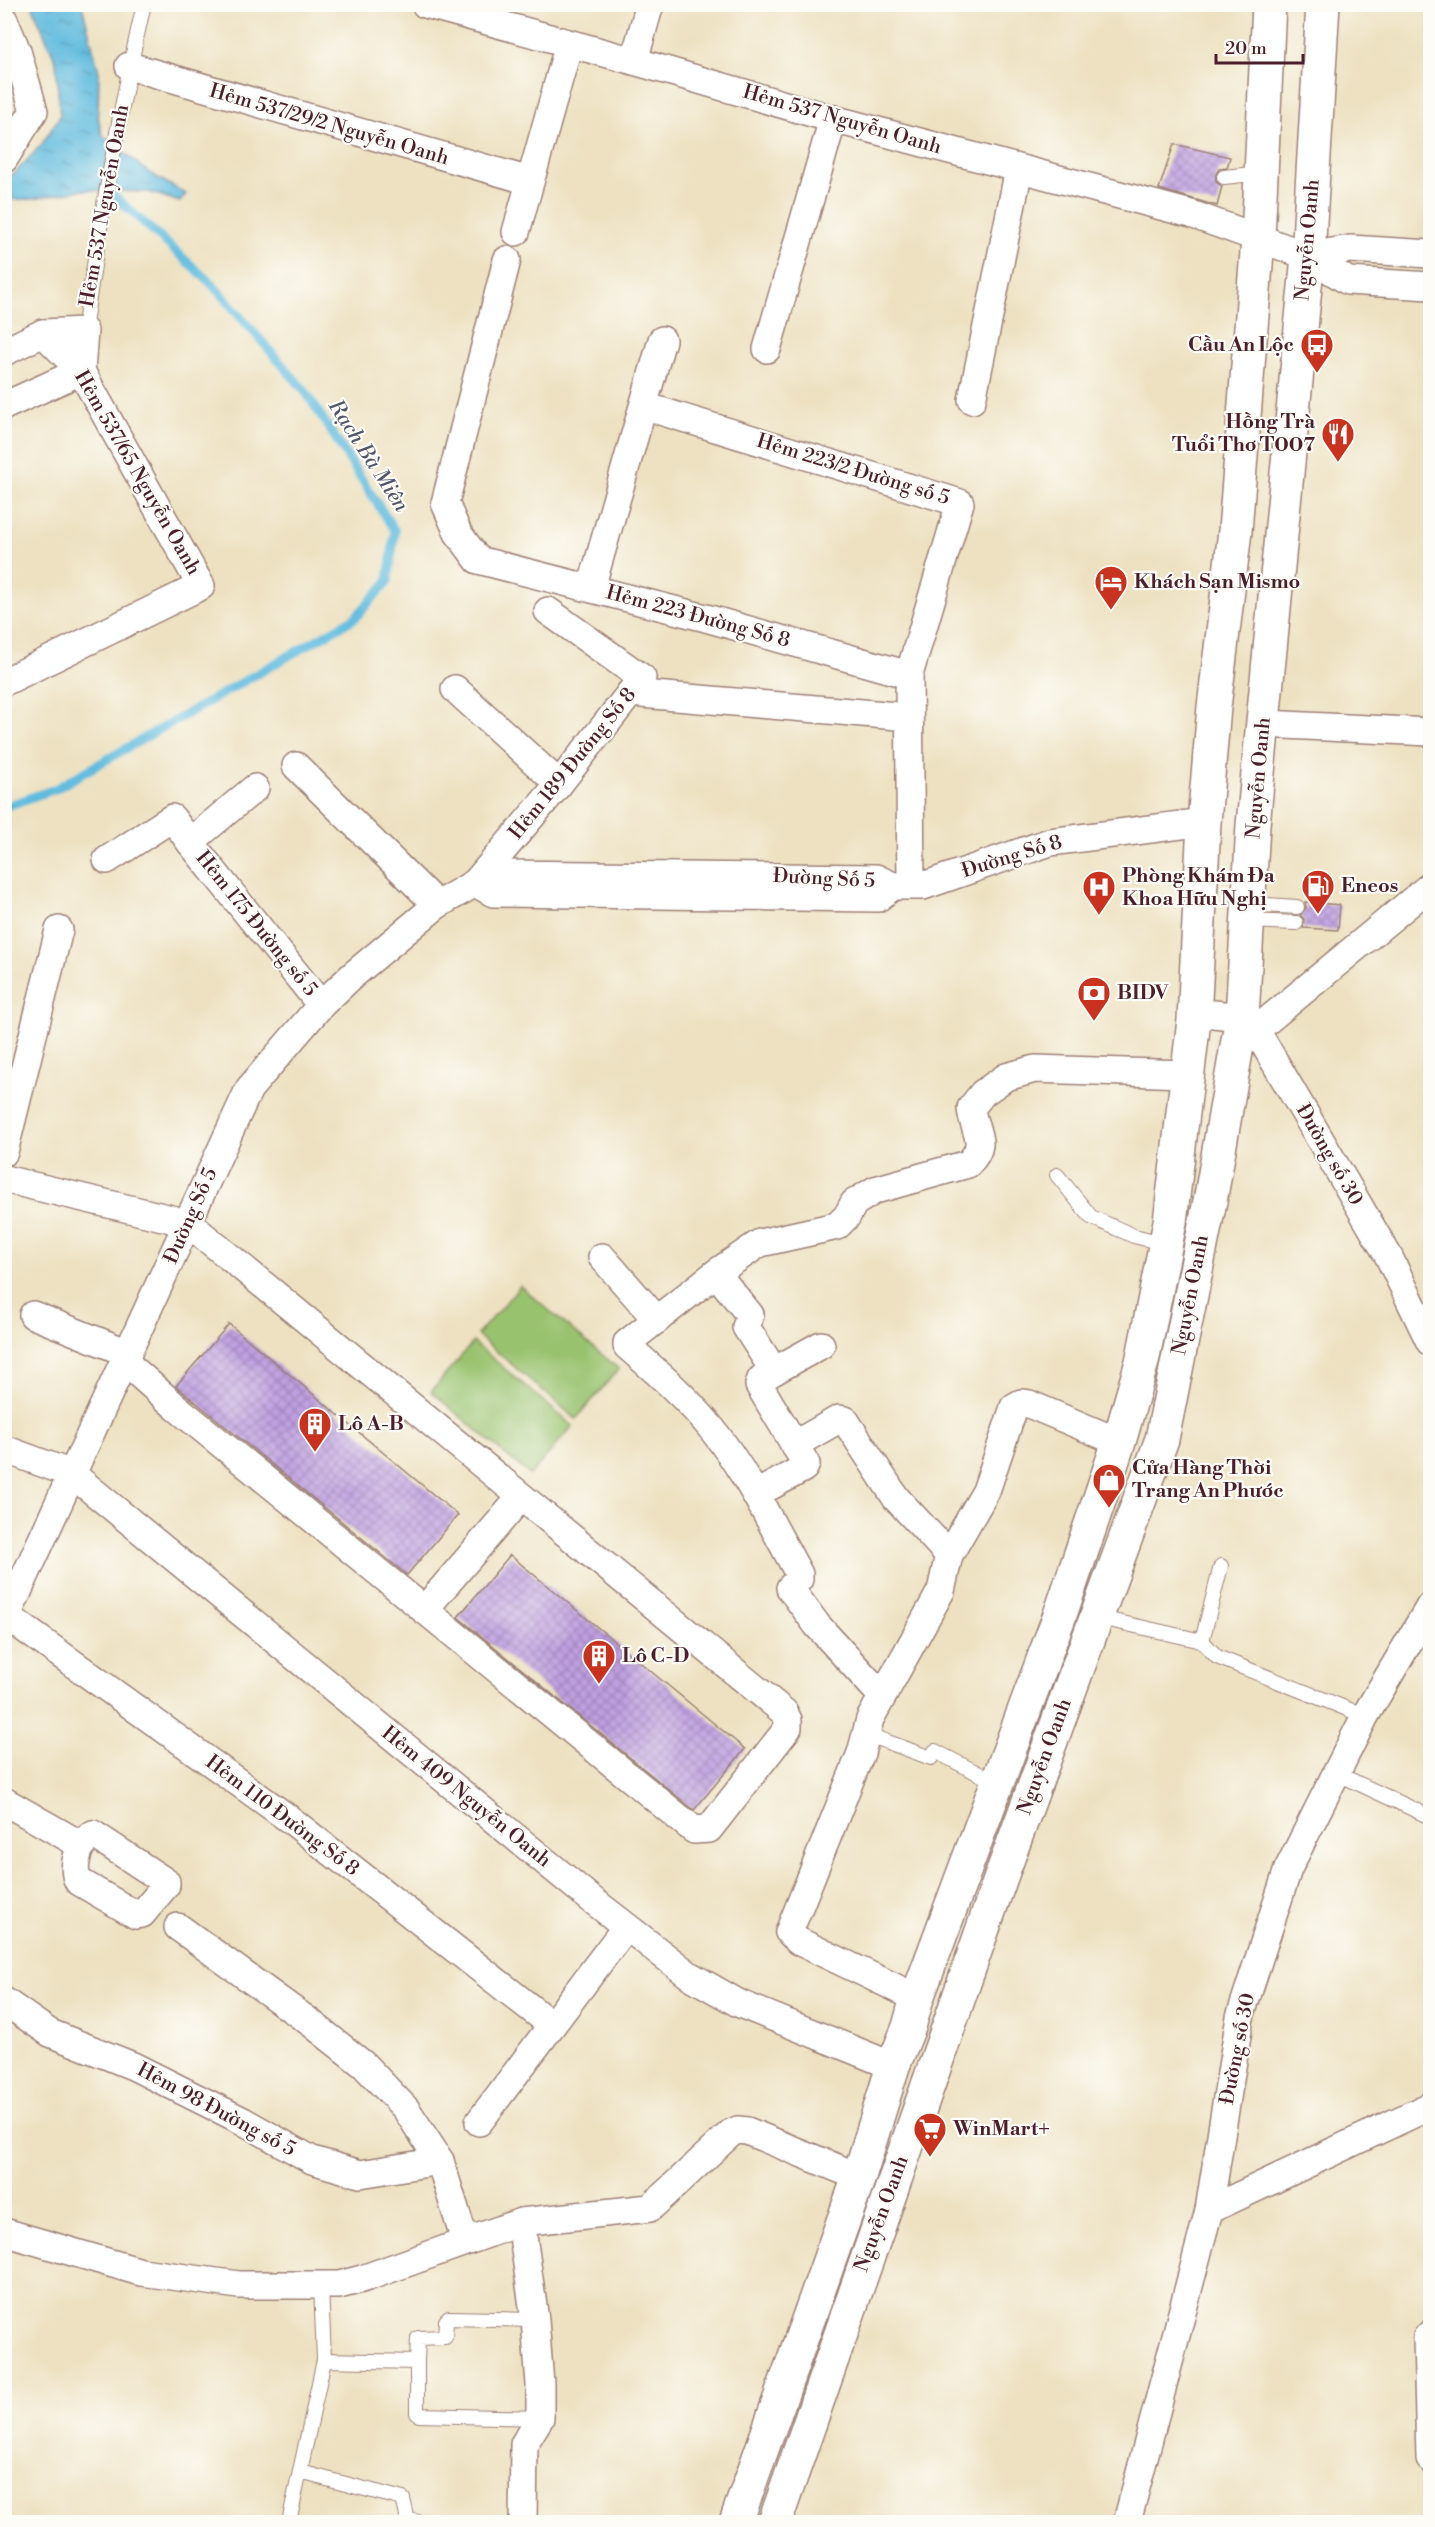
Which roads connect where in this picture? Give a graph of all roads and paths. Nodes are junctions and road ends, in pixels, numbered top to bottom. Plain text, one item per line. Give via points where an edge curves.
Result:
1 (144, 4) edge
2 (425, 4) edge
3 (650, 4) edge
4 (1269, 4) edge
5 (1323, 4) edge
6 (4, 20) edge
7 (569, 44) junction
8 (634, 61) junction
9 (128, 74) junction
10 (833, 119) junction
11 (4, 159) edge
12 (1019, 169) junction
13 (1262, 173) junction
14 (1224, 177) dead end
15 (530, 181) junction
16 (516, 232) dead end
17 (1258, 239) junction
18 (1431, 254) edge
19 (1308, 256) junction
20 (507, 260) dead end
21 (1431, 286) edge
22 (84, 331) junction
23 (43, 333) junction
24 (662, 340) dead end
25 (767, 349) dead end
26 (4, 352) edge
27 (81, 370) junction
28 (972, 400) dead end
29 (4, 406) edge
30 (644, 406) junction
31 (591, 588) junction
32 (548, 611) dead end
33 (909, 675) junction
34 (4, 682) edge
35 (455, 689) dead end
36 (630, 693) junction
37 (909, 717) junction
38 (1264, 724) junction
39 (1431, 732) edge
40 (296, 766) dead end
41 (559, 784) junction
42 (255, 788) dead end
43 (1204, 822) junction
44 (1253, 825) junction
45 (190, 843) junction
46 (107, 860) dead end
47 (475, 883) junction
48 (902, 885) junction
49 (1431, 886) edge
50 (437, 904) junction
51 (1297, 907) dead end
52 (1248, 912) junction
53 (1296, 924) dead end
54 (59, 930) dead end
55 (321, 1005) junction
56 (1194, 1012) junction
57 (1249, 1023) junction
58 (1186, 1074) junction
59 (4, 1152) edge
60 (1057, 1175) dead end
61 (4, 1179) edge
62 (188, 1223) junction
63 (1166, 1244) junction
64 (602, 1257) dead end
65 (716, 1273) junction
66 (33, 1315) dead end
67 (657, 1320) junction
68 (1431, 1342) edge
69 (821, 1346) dead end
70 (126, 1357) junction
71 (774, 1371) junction
72 (1119, 1442) junction
73 (794, 1445) junction
74 (4, 1449) edge
75 (72, 1474) junction
76 (756, 1494) junction
77 (521, 1497) junction
78 (949, 1555) junction
79 (1221, 1566) dead end
80 (1431, 1606) edge
81 (424, 1610) junction
82 (1096, 1617) junction
83 (6, 1619) edge
84 (1202, 1641) junction
85 (882, 1696) junction
86 (1365, 1716) junction
87 (864, 1743) junction
88 (1336, 1773) junction
89 (997, 1784) junction
90 (4, 1801) edge
91 (1431, 1817) edge
92 (81, 1845) dead end
93 (178, 1927) dead end
94 (626, 1927) junction
95 (917, 1998) junction
96 (4, 2001) edge
97 (552, 2025) junction
98 (893, 2066) junction
99 (1431, 2106) edge
100 (479, 2122) dead end
101 (440, 2161) junction
102 (859, 2177) junction
103 (1209, 2210) junction
104 (521, 2222) junction
105 (4, 2232) edge
106 (465, 2241) junction
107 (330, 2285) junction
108 (535, 2320) junction
109 (1431, 2334) edge
110 (324, 2360) junction
111 (417, 2362) junction
112 (540, 2418) junction
113 (1431, 2459) edge
114 (300, 2472) junction
115 (289, 2523) edge
116 (419, 2523) edge
117 (523, 2523) edge
118 (736, 2523) edge
119 (775, 2523) edge
120 (1127, 2523) edge

1 - 9 lane, Hẻm 537 Nguyễn Oanh
2 - 7 street, Hẻm 537 Nguyễn Oanh
3 - 8 street
4 - 13 main road, Nguyễn Oanh
5 - 19 main road, Nguyễn Oanh
6 - 11 street via 34,111
7 - 8 street, Hẻm 537 Nguyễn Oanh
7 - 15 street
8 - 10 street, Hẻm 537 Nguyễn Oanh
9 - 15 street, Hẻm 537/29/2 Nguyễn Oanh
9 - 22 lane, Hẻm 537 Nguyễn Oanh
10 - 12 street, Hẻm 537 Nguyễn Oanh
10 - 25 street
12 - 17 street, Hẻm 537 Nguyễn Oanh via 1193,208
12 - 28 street
13 - 14 lane
13 - 17 main road, Nguyễn Oanh
15 - 16 street
17 - 19 street, Hẻm 537 Nguyễn Oanh
17 - 43 main road, Nguyễn Oanh via 1235,531
18 - 19 street via 1350,249
19 - 21 street, Hẻm 537 Nguyễn Oanh via 1348,281
19 - 38 main road, Nguyễn Oanh
20 - 31 street, Hẻm 223 Đường Số 8 via 445,503 478,560
22 - 23 street, Hẻm 537 Nguyễn Oanh
22 - 27 street, Hẻm 537 Nguyễn Oanh
23 - 26 street, Hẻm 537 Nguyễn Oanh
23 - 27 street, Hẻm 537/65 Nguyễn Oanh
24 - 30 street
27 - 29 street
27 - 34 street, Hẻm 537/65 Nguyễn Oanh via 201,586
30 - 31 street
30 - 33 street, Hẻm 223/2 Đường số 5 via 960,503
31 - 33 street, Hẻm 223 Đường Số 8
32 - 36 street, Hẻm 189 Đường Số 8 via 642,678
33 - 37 street
35 - 41 street
36 - 37 street
36 - 41 street, Hẻm 189 Đường Số 8
37 - 48 street
38 - 39 street
38 - 44 main road, Nguyễn Oanh
40 - 50 street
41 - 47 street, Hẻm 189 Đường Số 8
42 - 45 street, Hẻm 175 Đường số 5
43 - 44 main road
43 - 48 street, Đường Số 8 via 1050,842 923,886
43 - 56 main road, Nguyễn Oanh
44 - 52 main road, Nguyễn Oanh
45 - 46 street, Hẻm 175 Đường số 5 via 172,818
45 - 55 street, Hẻm 175 Đường số 5
47 - 48 street, Đường Số 5 via 494,893 879,898
47 - 50 street, Đường Số 5
49 - 57 street
50 - 55 street, Đường Số 5
51 - 52 lane
52 - 53 lane
52 - 57 main road, Nguyễn Oanh
54 - 59 street
55 - 62 street, Đường Số 5 via 249,1089
56 - 57 street
56 - 58 main road, Nguyễn Oanh
57 - 68 street, Đường số 30 via 1389,1257
57 - 82 main road, Nguyễn Oanh via 1162,1439
58 - 63 main road, Nguyễn Oanh
58 - 65 street via 1035,1070 1006,1077 982,1093 970,1108 980,1139 978,1153 968,1164 875,1190 854,1203 837,1226 760,1243
60 - 63 lane via 1091,1217 1134,1236
61 - 62 street
62 - 70 street, Đường Số 5
62 - 77 street
63 - 72 main road, Nguyễn Oanh via 1142,1362
64 - 67 street
65 - 67 street
65 - 71 street via 750,1315 746,1327
66 - 70 street
67 - 76 street via 629,1340 627,1346 713,1430
69 - 71 street
70 - 75 street, Đường Số 5
70 - 81 street
71 - 73 street via 761,1379 759,1385
72 - 78 street via 1029,1404 1014,1407 986,1491
72 - 89 main road, Nguyễn Oanh
73 - 76 street via 806,1466
73 - 78 street via 839,1419 845,1420 896,1498
74 - 75 street, Hẻm 409 Nguyễn Oanh
75 - 83 street, Đường Số 5
75 - 94 street, Hẻm 409 Nguyễn Oanh
76 - 85 street via 799,1574 790,1587 817,1625
77 - 81 street
77 - 81 street via 784,1712 788,1728 709,1828 694,1830
78 - 85 street via 941,1591
79 - 84 lane
80 - 86 street, Đường số 30
82 - 84 lane
82 - 119 main road, Nguyễn Oanh
83 - 97 street, Hẻm 110 Đường Số 8 via 292,1821
84 - 86 lane via 1218,1657
85 - 87 street
86 - 88 street, Đường số 30
87 - 89 lane via 931,1758 935,1751
87 - 95 street via 789,1932 798,1941
88 - 91 lane
88 - 103 street, Đường số 30 via 1288,1869 1240,2017
89 - 95 main road, Nguyễn Oanh
90 - 92 street
93 - 101 street via 364,2065 406,2109
94 - 97 street
94 - 98 street, Hẻm 409 Nguyễn Oanh via 689,1975 738,2003
95 - 98 main road, Nguyễn Oanh
96 - 101 street, Hẻm 98 Đường số 5 via 50,2033 133,2066 312,2160 360,2174
97 - 100 street
98 - 102 main road, Nguyễn Oanh
99 - 103 street
101 - 106 street
102 - 104 street via 738,2130 650,2208
102 - 118 main road, Nguyễn Oanh
103 - 120 street, Đường số 30
104 - 106 street
104 - 108 street
105 - 107 street via 141,2272 239,2285
106 - 107 street via 362,2279
107 - 110 lane
108 - 111 lane via 449,2318 445,2337 418,2338
108 - 112 street
109 - 113 street via 1427,2337
110 - 111 lane
110 - 114 lane
111 - 112 lane via 419,2415
112 - 117 street via 524,2444
114 - 115 lane
114 - 116 lane via 403,2499 408,2520

